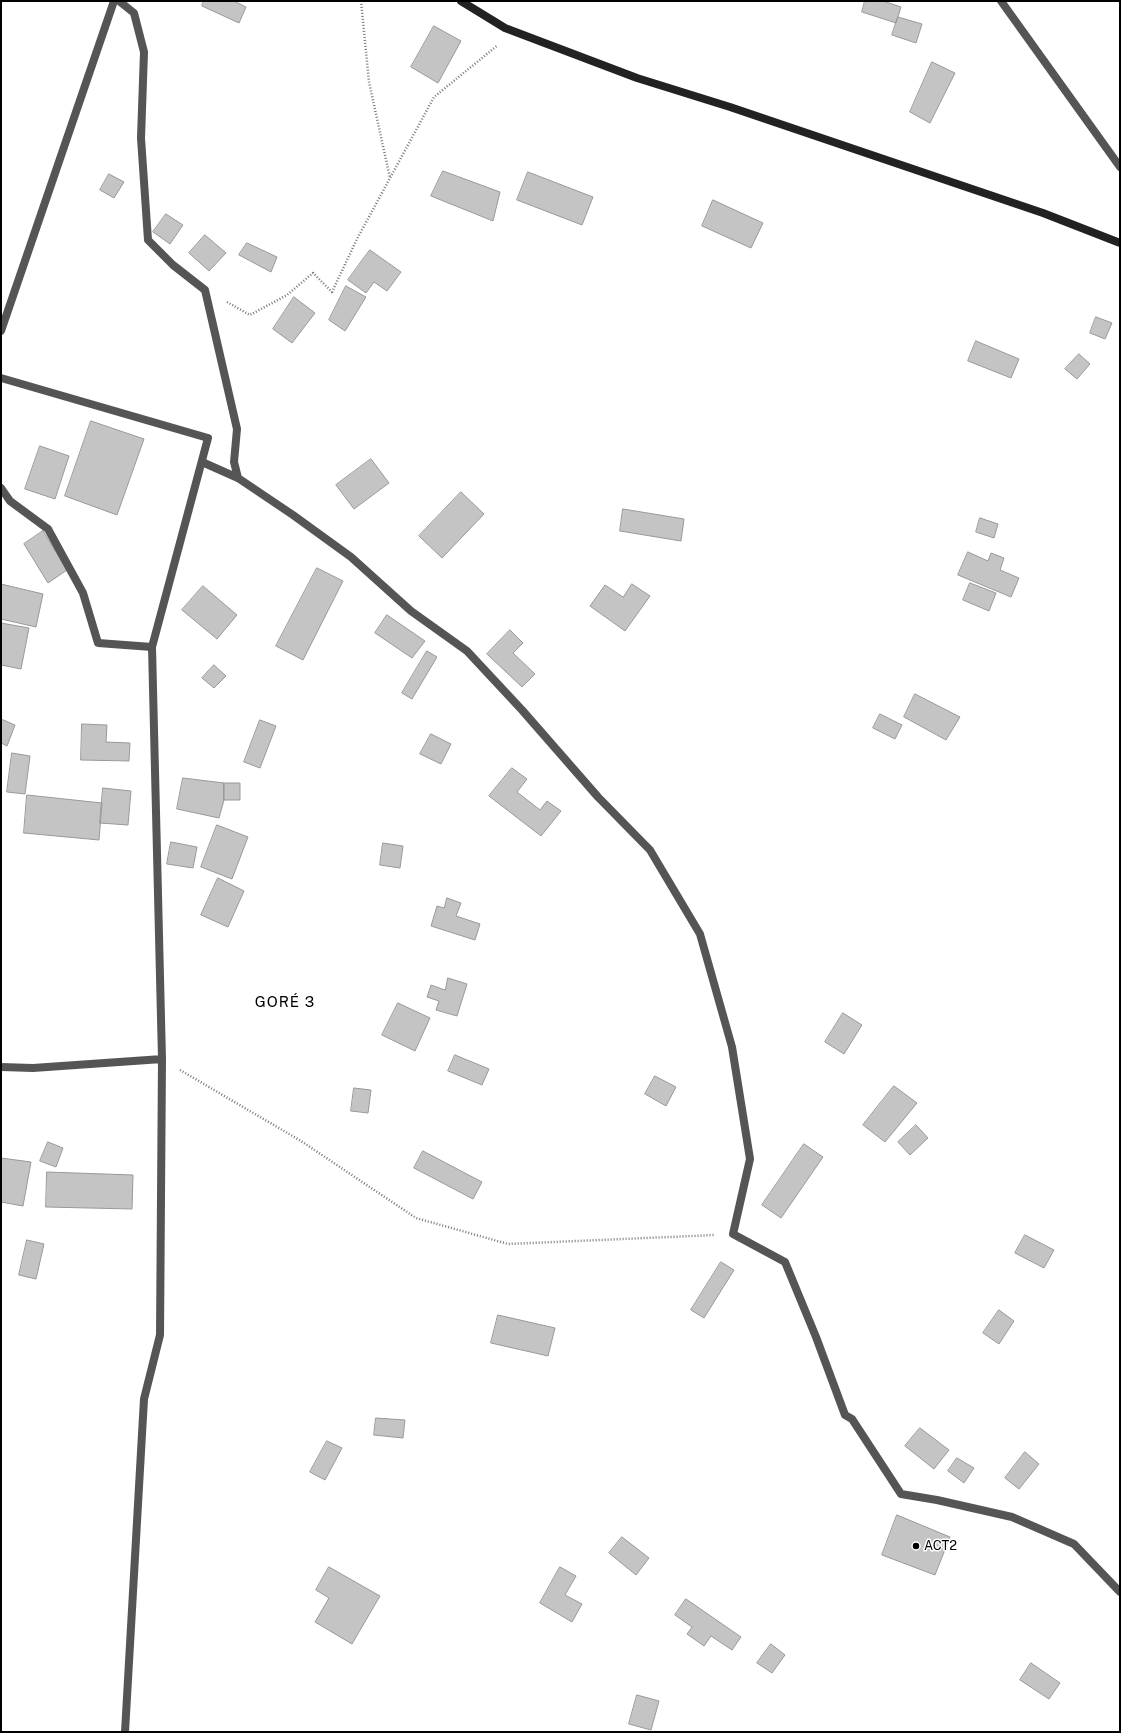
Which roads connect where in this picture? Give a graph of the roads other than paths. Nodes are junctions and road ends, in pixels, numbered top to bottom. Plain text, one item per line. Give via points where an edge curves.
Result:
1 (114, 1) edge
2 (119, 1) edge
3 (461, 1) edge
4 (1001, 1) edge
5 (1120, 167) edge
6 (1120, 243) edge
7 (1, 331) edge
8 (1, 378) edge
9 (202, 462) junction
10 (238, 478) junction
11 (1, 488) edge
12 (152, 647) junction
13 (162, 1059) junction
14 (1, 1067) edge
15 (1120, 1592) edge
16 (125, 1732) edge

1 - 7 street
2 - 10 street via 134,13 144,52 141,138 148,240 173,265 205,290 237,429 234,462
3 - 6 main road via 505,28 637,78 1043,213
4 - 5 street
8 - 9 street via 208,438
9 - 10 street
9 - 12 street
10 - 15 street via 351,557 411,611 467,651 598,797 650,850 700,934 732,1047 750,1159 733,1234 785,1262 845,1415 852,1419 901,1494 1012,1517 1074,1544
11 - 12 street via 10,501 48,529 83,593 98,643
12 - 13 street
13 - 14 street via 33,1068
13 - 16 street via 160,1335 144,1399

